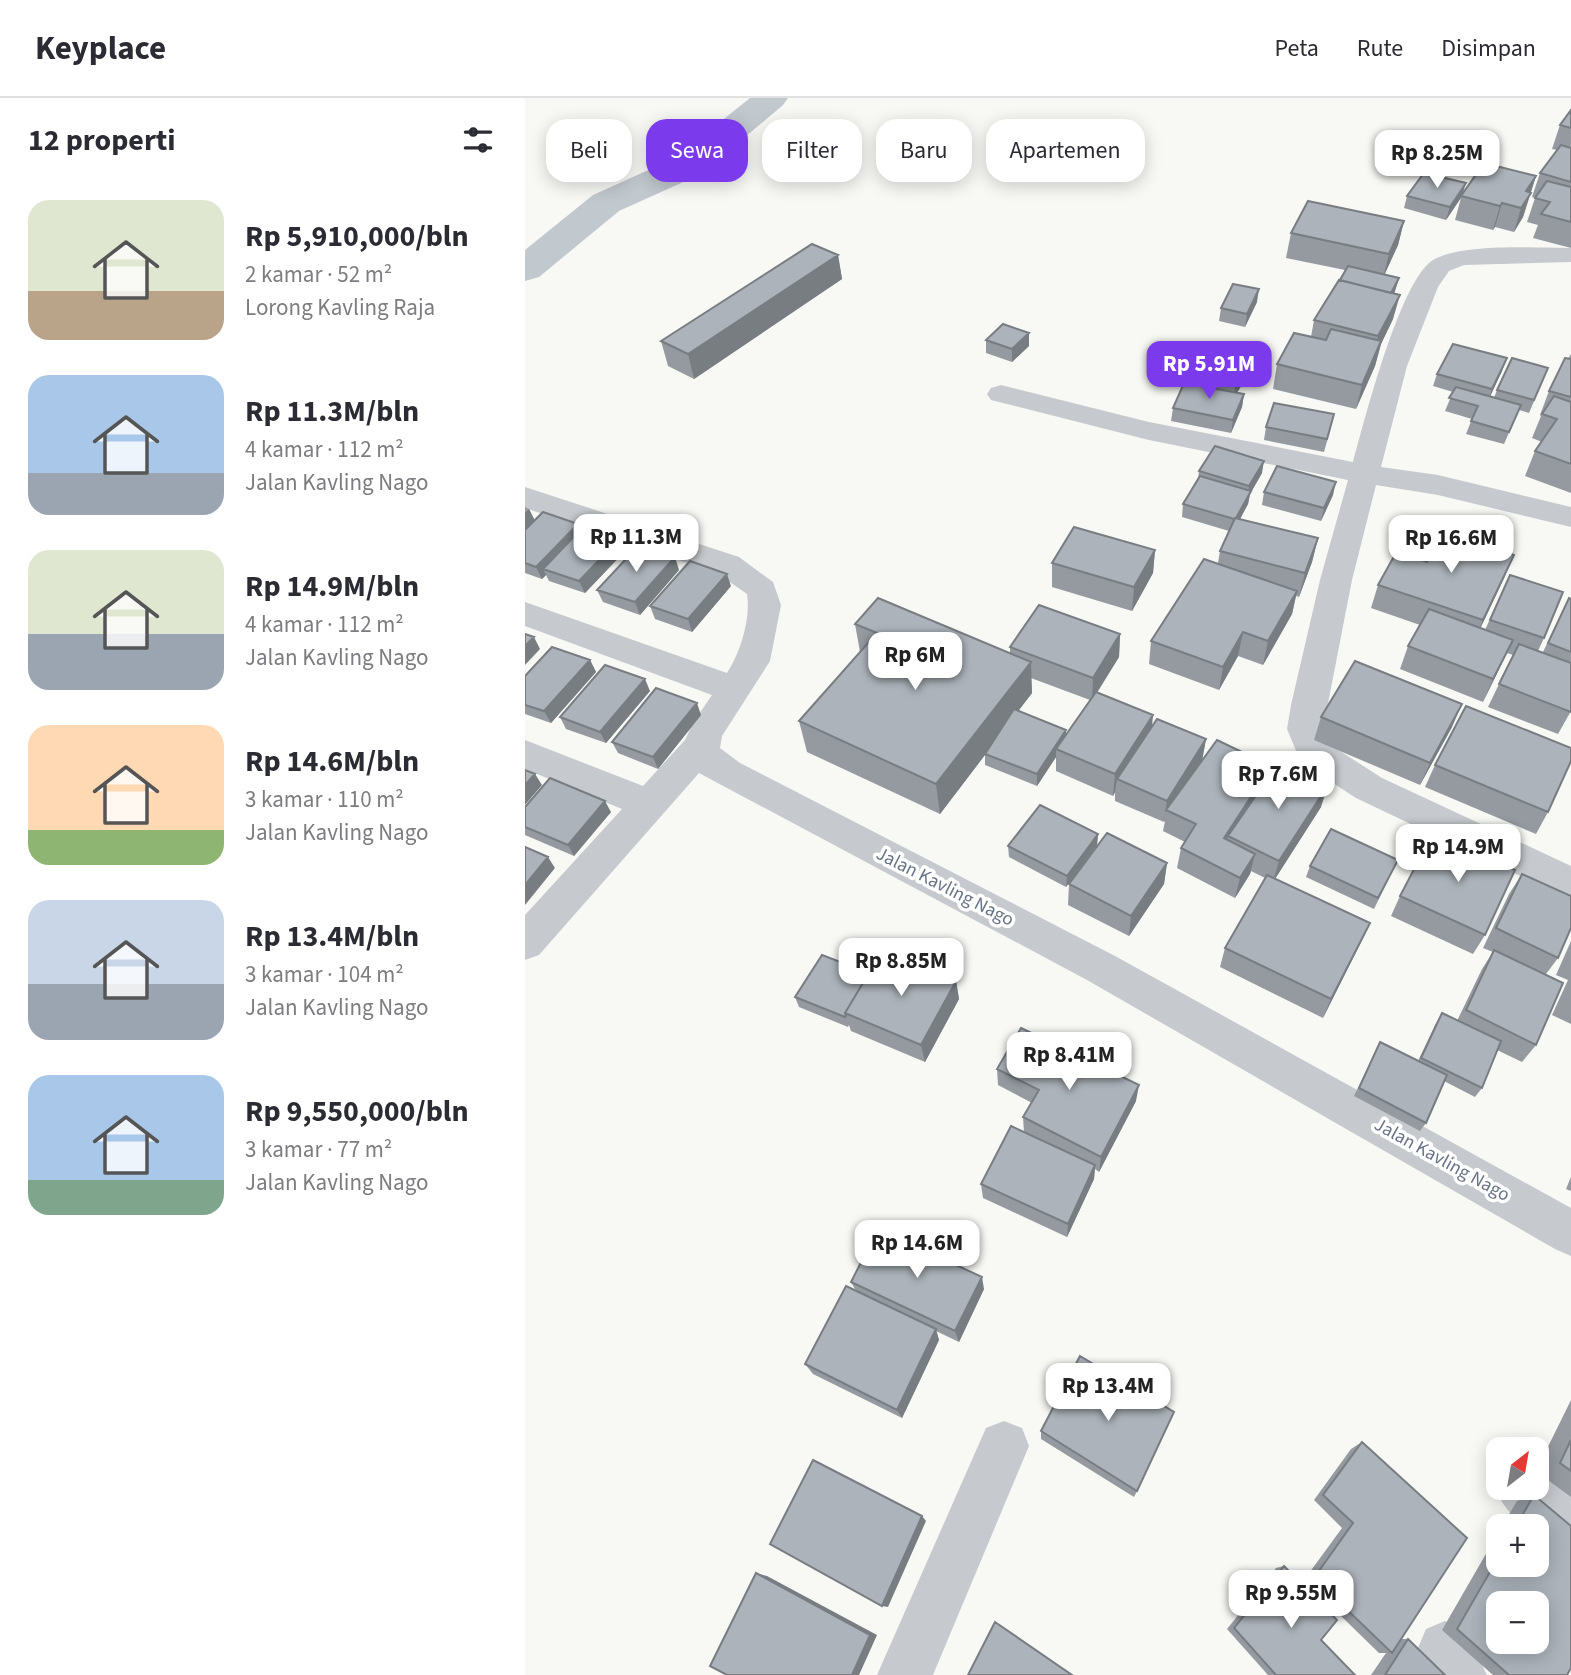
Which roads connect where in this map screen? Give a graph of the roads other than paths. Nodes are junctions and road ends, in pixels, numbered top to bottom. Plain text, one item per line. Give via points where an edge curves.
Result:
1 (1571, 255) edge
2 (1001, 394) dead end
3 (1364, 474) junction
4 (525, 496) edge
5 (1571, 517) edge
6 (525, 614) edge
7 (734, 690) junction
8 (701, 746) junction
9 (525, 754) edge
10 (648, 804) junction
11 (1571, 884) edge
12 (525, 943) edge
13 (1571, 1233) edge
14 (1004, 1446) dead end
15 (1536, 1500) edge
16 (1571, 1527) edge
17 (905, 1675) edge

1 - 3 street via 1475,256 1440,266 1425,286 1392,366
2 - 3 street via 1149,431
3 - 5 street via 1438,485
3 - 11 street via 1308,705 1305,729 1309,742 1315,753 1369,788
4 - 7 street via 728,565 750,578 762,590 765,605 753,661
6 - 7 street
7 - 8 street
8 - 10 street
8 - 13 street, Jalan Kavling Nago via 703,755 727,773 1101,968
9 - 10 street
10 - 12 street
14 - 17 street
15 - 16 street

